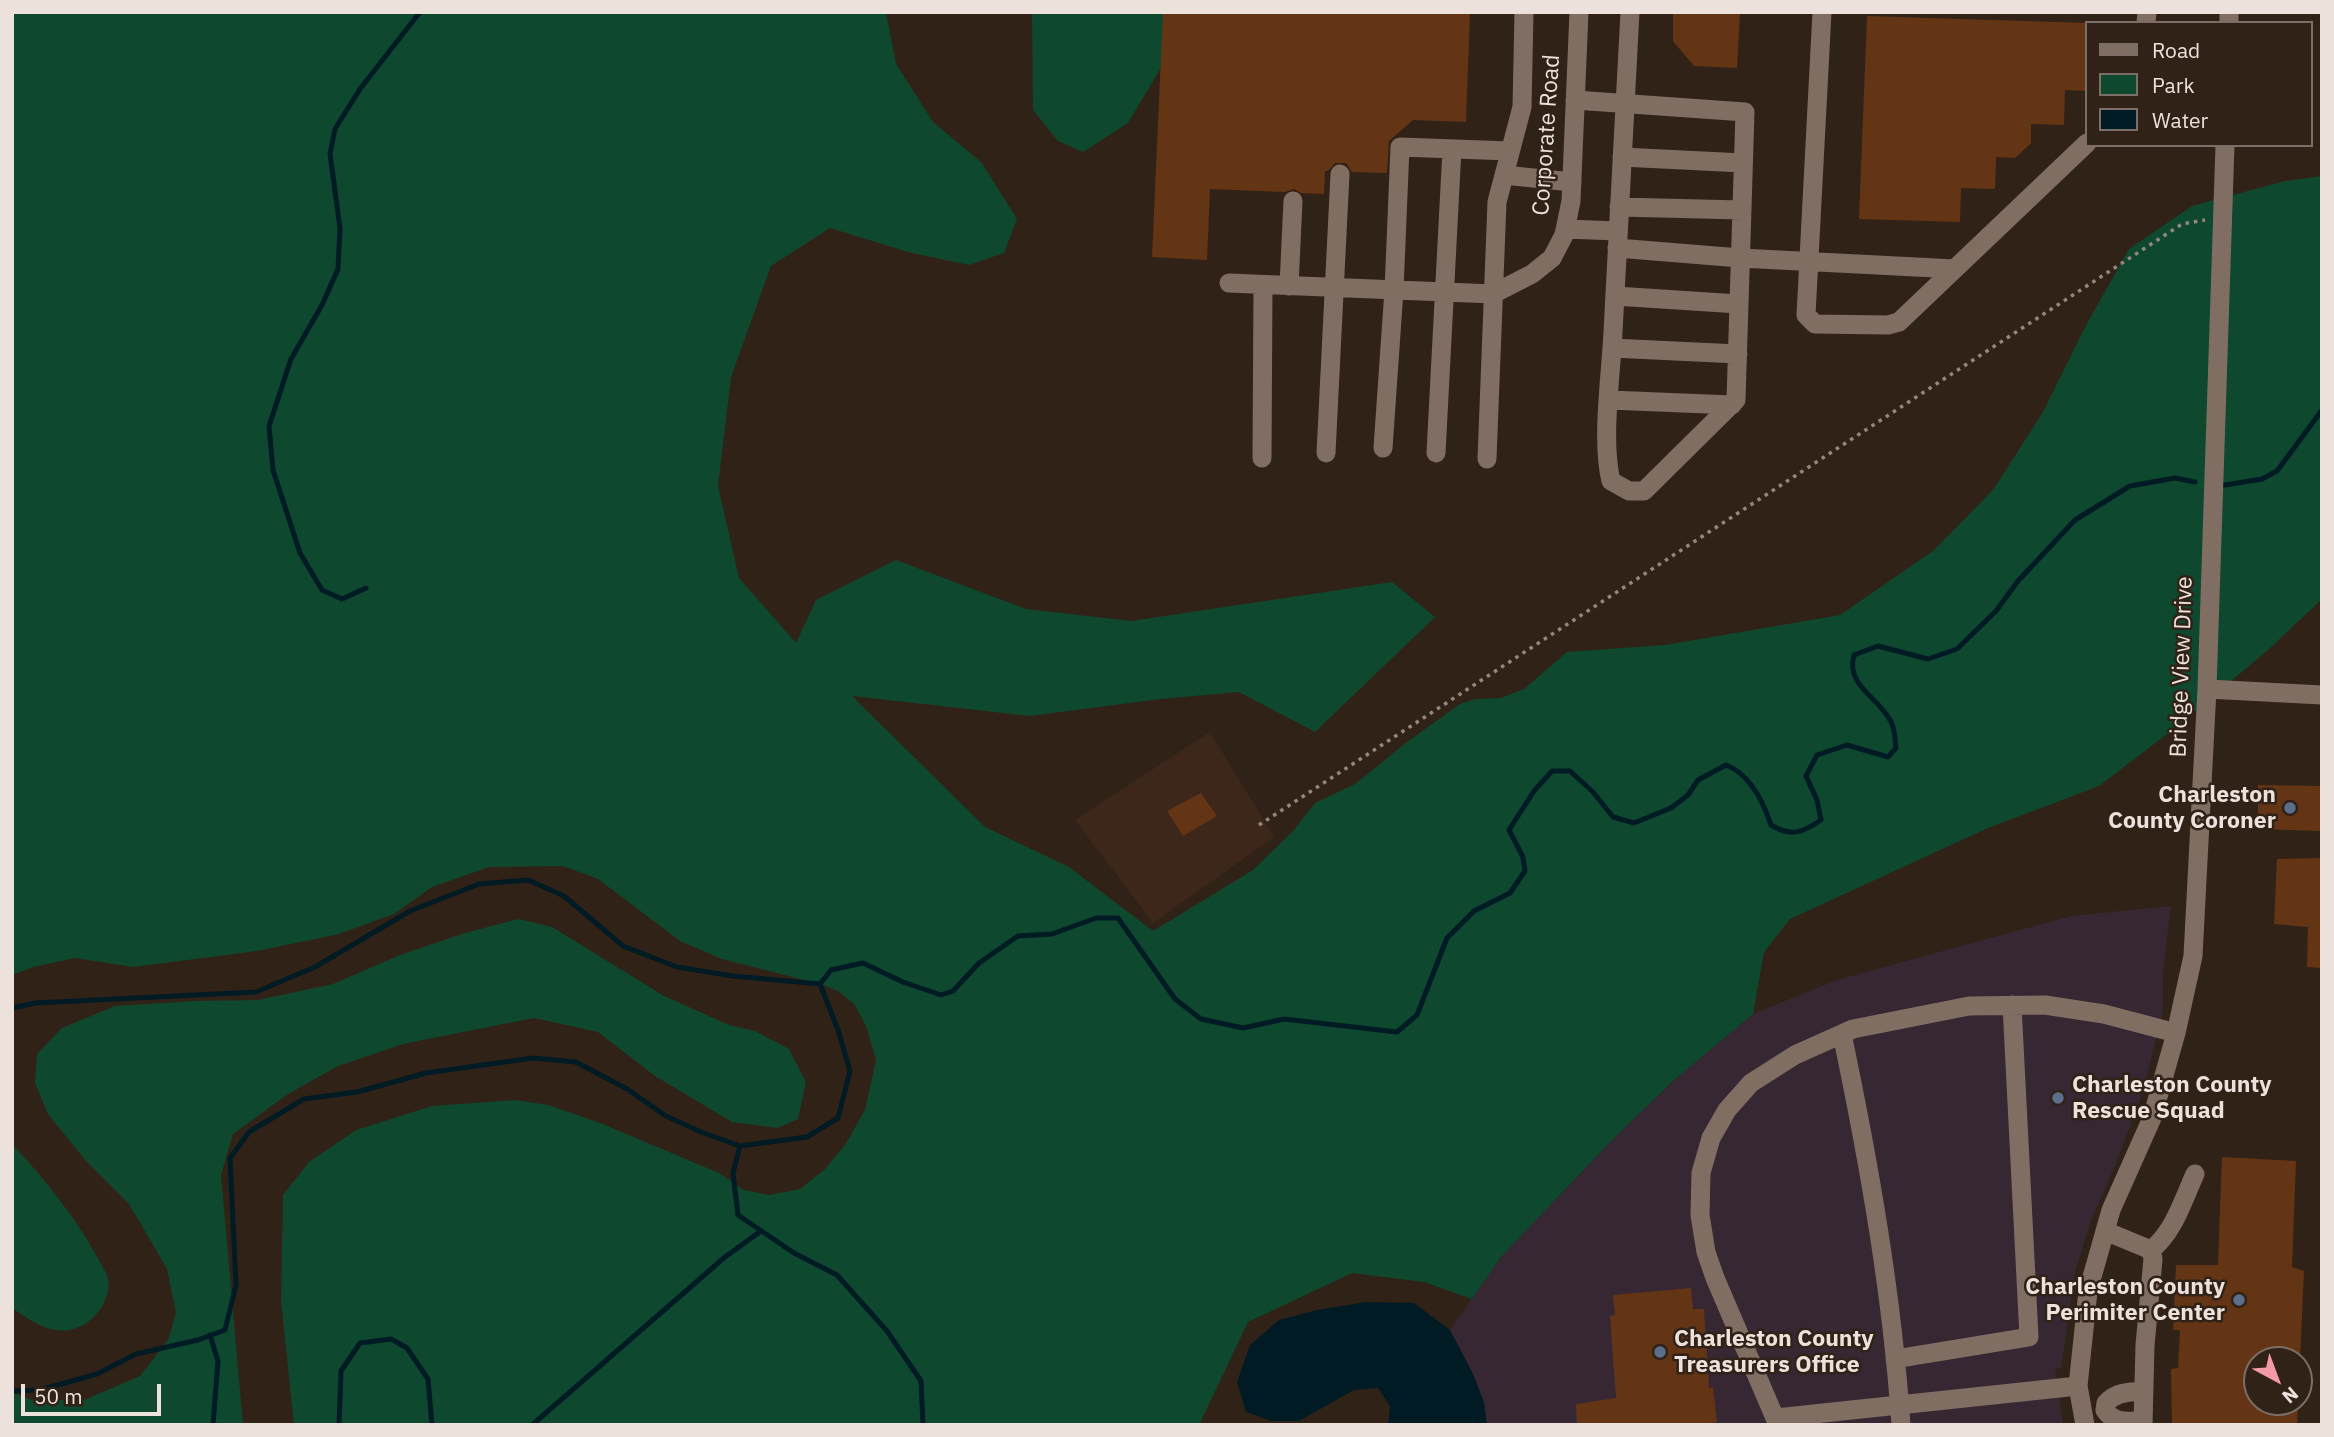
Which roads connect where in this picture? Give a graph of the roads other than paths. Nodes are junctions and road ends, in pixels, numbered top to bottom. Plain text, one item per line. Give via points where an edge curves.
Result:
1 (1524, 12) edge
2 (1579, 12) edge
3 (1630, 12) edge
4 (1822, 12) edge
5 (1575, 100) junction
6 (1625, 105) junction
7 (2086, 145) edge
8 (2225, 147) edge
9 (1451, 149) junction
10 (1510, 151) junction
11 (1622, 157) junction
12 (1744, 163) junction
13 (1340, 174) dead end
14 (1504, 176) junction
15 (1572, 182) junction
16 (1293, 201) dead end
17 (1619, 206) junction
18 (1742, 211) junction
19 (1566, 229) junction
20 (1618, 239) junction
21 (1740, 258) junction
22 (1809, 261) junction
23 (1955, 269) junction
24 (1229, 284) dead end
25 (1263, 285) junction
26 (1289, 286) junction
27 (1333, 288) junction
28 (1394, 290) junction
29 (1445, 292) junction
30 (1493, 294) junction
31 (1615, 296) junction
32 (1739, 304) junction
33 (1612, 348) junction
34 (1738, 354) junction
35 (1609, 400) junction
36 (1732, 405) junction
37 (1383, 448) dead end
38 (1326, 453) dead end
39 (1436, 453) dead end
40 (1262, 458) dead end
41 (1487, 459) dead end
42 (2207, 689) junction
43 (2322, 695) edge
44 (2012, 1005) junction
45 (2176, 1033) junction
46 (1842, 1034) junction
47 (2195, 1174) dead end
48 (2105, 1231) junction
49 (2151, 1250) junction
50 (1895, 1359) junction
51 (2078, 1386) junction
52 (2143, 1392) junction
53 (2105, 1410) junction
54 (1901, 1415) edge
55 (2084, 1418) edge
56 (1777, 1422) edge
57 (2143, 1423) edge

1 - 10 street via 1522,107
2 - 5 street, Corporate Road
3 - 6 street
4 - 22 street
5 - 6 street
5 - 15 street, Corporate Road
6 - 11 street
6 - 12 street via 1745,111
7 - 23 street
8 - 42 street, Bridge View Drive
9 - 10 street
9 - 28 street via 1401,147
9 - 29 street
10 - 14 street
11 - 12 street
11 - 17 street
12 - 18 street
13 - 27 street
14 - 15 street
14 - 30 street via 1497,202
15 - 19 street, Corporate Road
16 - 26 street
17 - 18 street
17 - 20 street
18 - 21 street
19 - 20 street
19 - 30 street, Corporate Road via 1552,258
20 - 21 street
20 - 31 street
21 - 22 street
21 - 32 street
22 - 23 street
22 - 23 street via 1806,315 1815,324 1899,323
24 - 25 street
25 - 26 street
25 - 40 street
26 - 27 street
27 - 28 street
27 - 38 street
28 - 29 street
28 - 37 street
29 - 30 street
29 - 39 street
30 - 41 street
31 - 32 street
31 - 33 street
32 - 34 street
33 - 34 street
33 - 35 street
34 - 36 street
35 - 36 street
35 - 36 street via 1606,462 1611,481 1629,491 1644,491
42 - 43 street
42 - 45 street, Bridge View Drive via 2193,956
44 - 45 street via 2104,1014
44 - 46 street via 1969,1006
44 - 50 street via 2029,1337
45 - 48 street, Bridge View Drive via 2152,1118
46 - 50 street via 1864,1141
46 - 56 street via 1795,1055 1751,1083 1727,1110 1711,1138 1701,1173 1700,1215 1706,1252
47 - 49 street via 2169,1229
48 - 49 street
48 - 51 street, Bridge View Drive via 2088,1291
49 - 52 street via 2154,1270
50 - 54 street
51 - 54 street
51 - 55 street, Bridge View Drive
52 - 53 street via 2114,1396
52 - 57 street
53 - 55 street
53 - 57 street via 2113,1419
54 - 56 street

